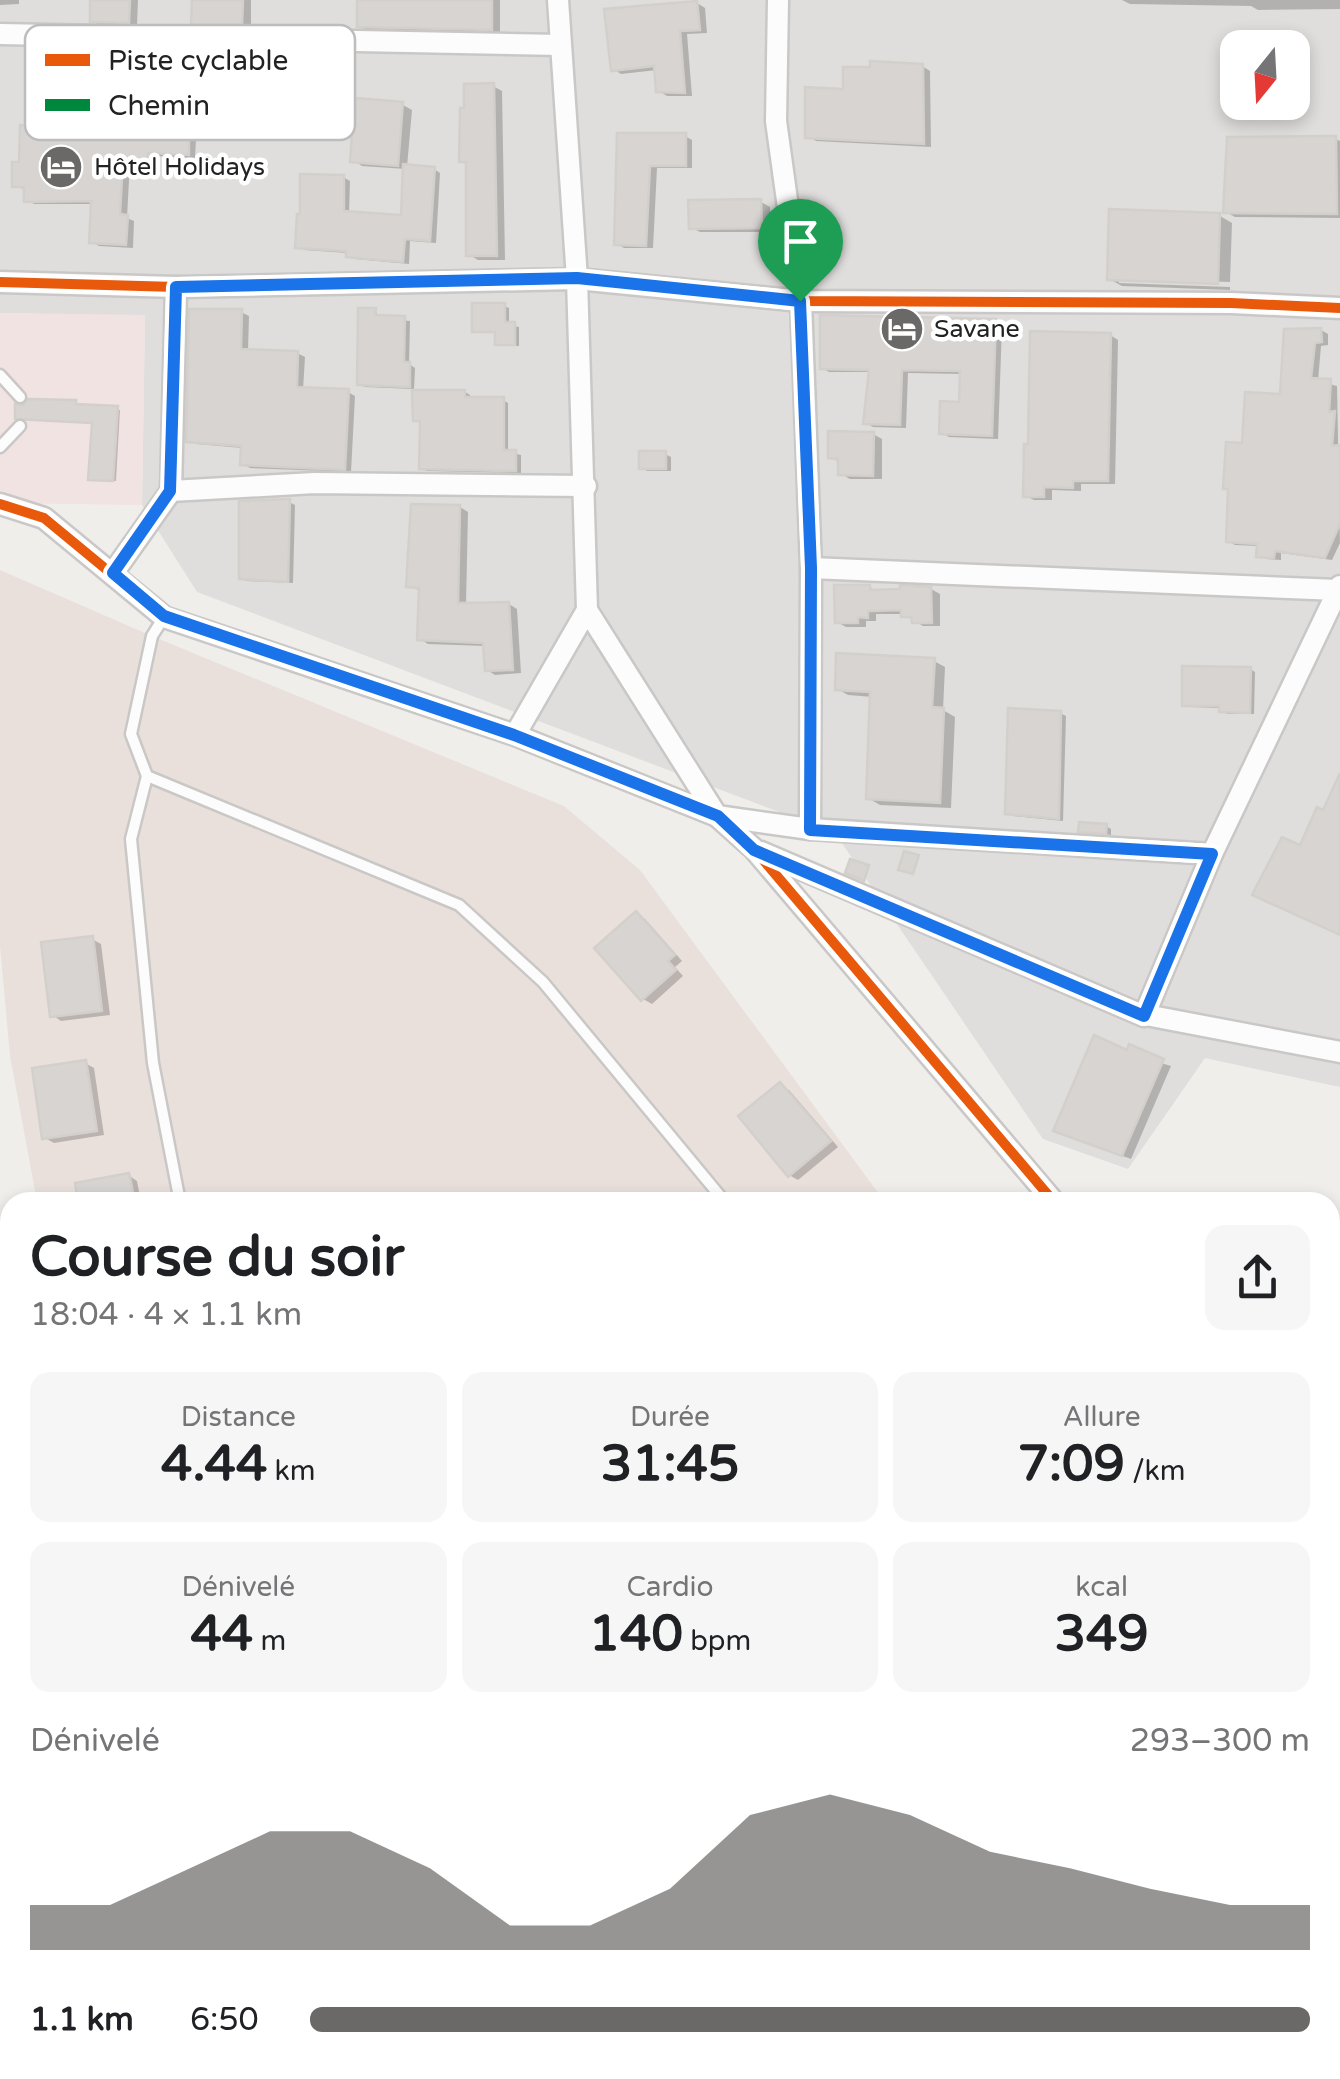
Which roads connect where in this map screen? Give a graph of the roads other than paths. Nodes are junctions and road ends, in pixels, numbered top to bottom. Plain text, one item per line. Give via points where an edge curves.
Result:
1 (558, 0) edge
2 (778, 0) edge
3 (0, 34) edge
4 (25, 34) edge
5 (355, 40) edge
6 (560, 44) junction
7 (577, 278) junction
8 (0, 282) edge
9 (176, 287) junction
10 (800, 301) junction
11 (1340, 308) edge
12 (0, 374) edge
13 (20, 397) dead end
14 (20, 426) dead end
15 (0, 447) edge
16 (586, 486) junction
17 (170, 491) junction
18 (0, 504) edge
19 (811, 568) junction
20 (113, 573) junction
21 (1339, 588) edge
22 (587, 610) junction
23 (164, 616) junction
24 (514, 735) junction
25 (148, 776) junction
26 (718, 816) junction
27 (810, 830) junction
28 (754, 850) junction
29 (1212, 854) junction
30 (1146, 1015) junction
31 (1340, 1052) edge
32 (178, 1192) edge
33 (717, 1192) edge
34 (1045, 1192) edge

1 - 6 street
2 - 10 street via 776,121
3 - 4 street
5 - 6 street
6 - 7 street
7 - 9 street
7 - 10 street
7 - 16 street
8 - 9 street
9 - 17 street
10 - 11 street
10 - 19 street
12 - 13 lane
14 - 15 lane
16 - 17 street via 315,482
16 - 22 street
17 - 20 street
18 - 20 street via 44,518
19 - 21 street
19 - 27 street
20 - 23 street
21 - 29 street
22 - 24 street
22 - 26 street
23 - 24 street
23 - 25 lane via 152,636 131,734
24 - 26 street
25 - 32 lane via 131,838 154,1063
25 - 33 lane via 459,905 543,982
26 - 27 street
26 - 28 street
27 - 29 street
28 - 30 street
28 - 34 street
29 - 30 street
30 - 31 street

